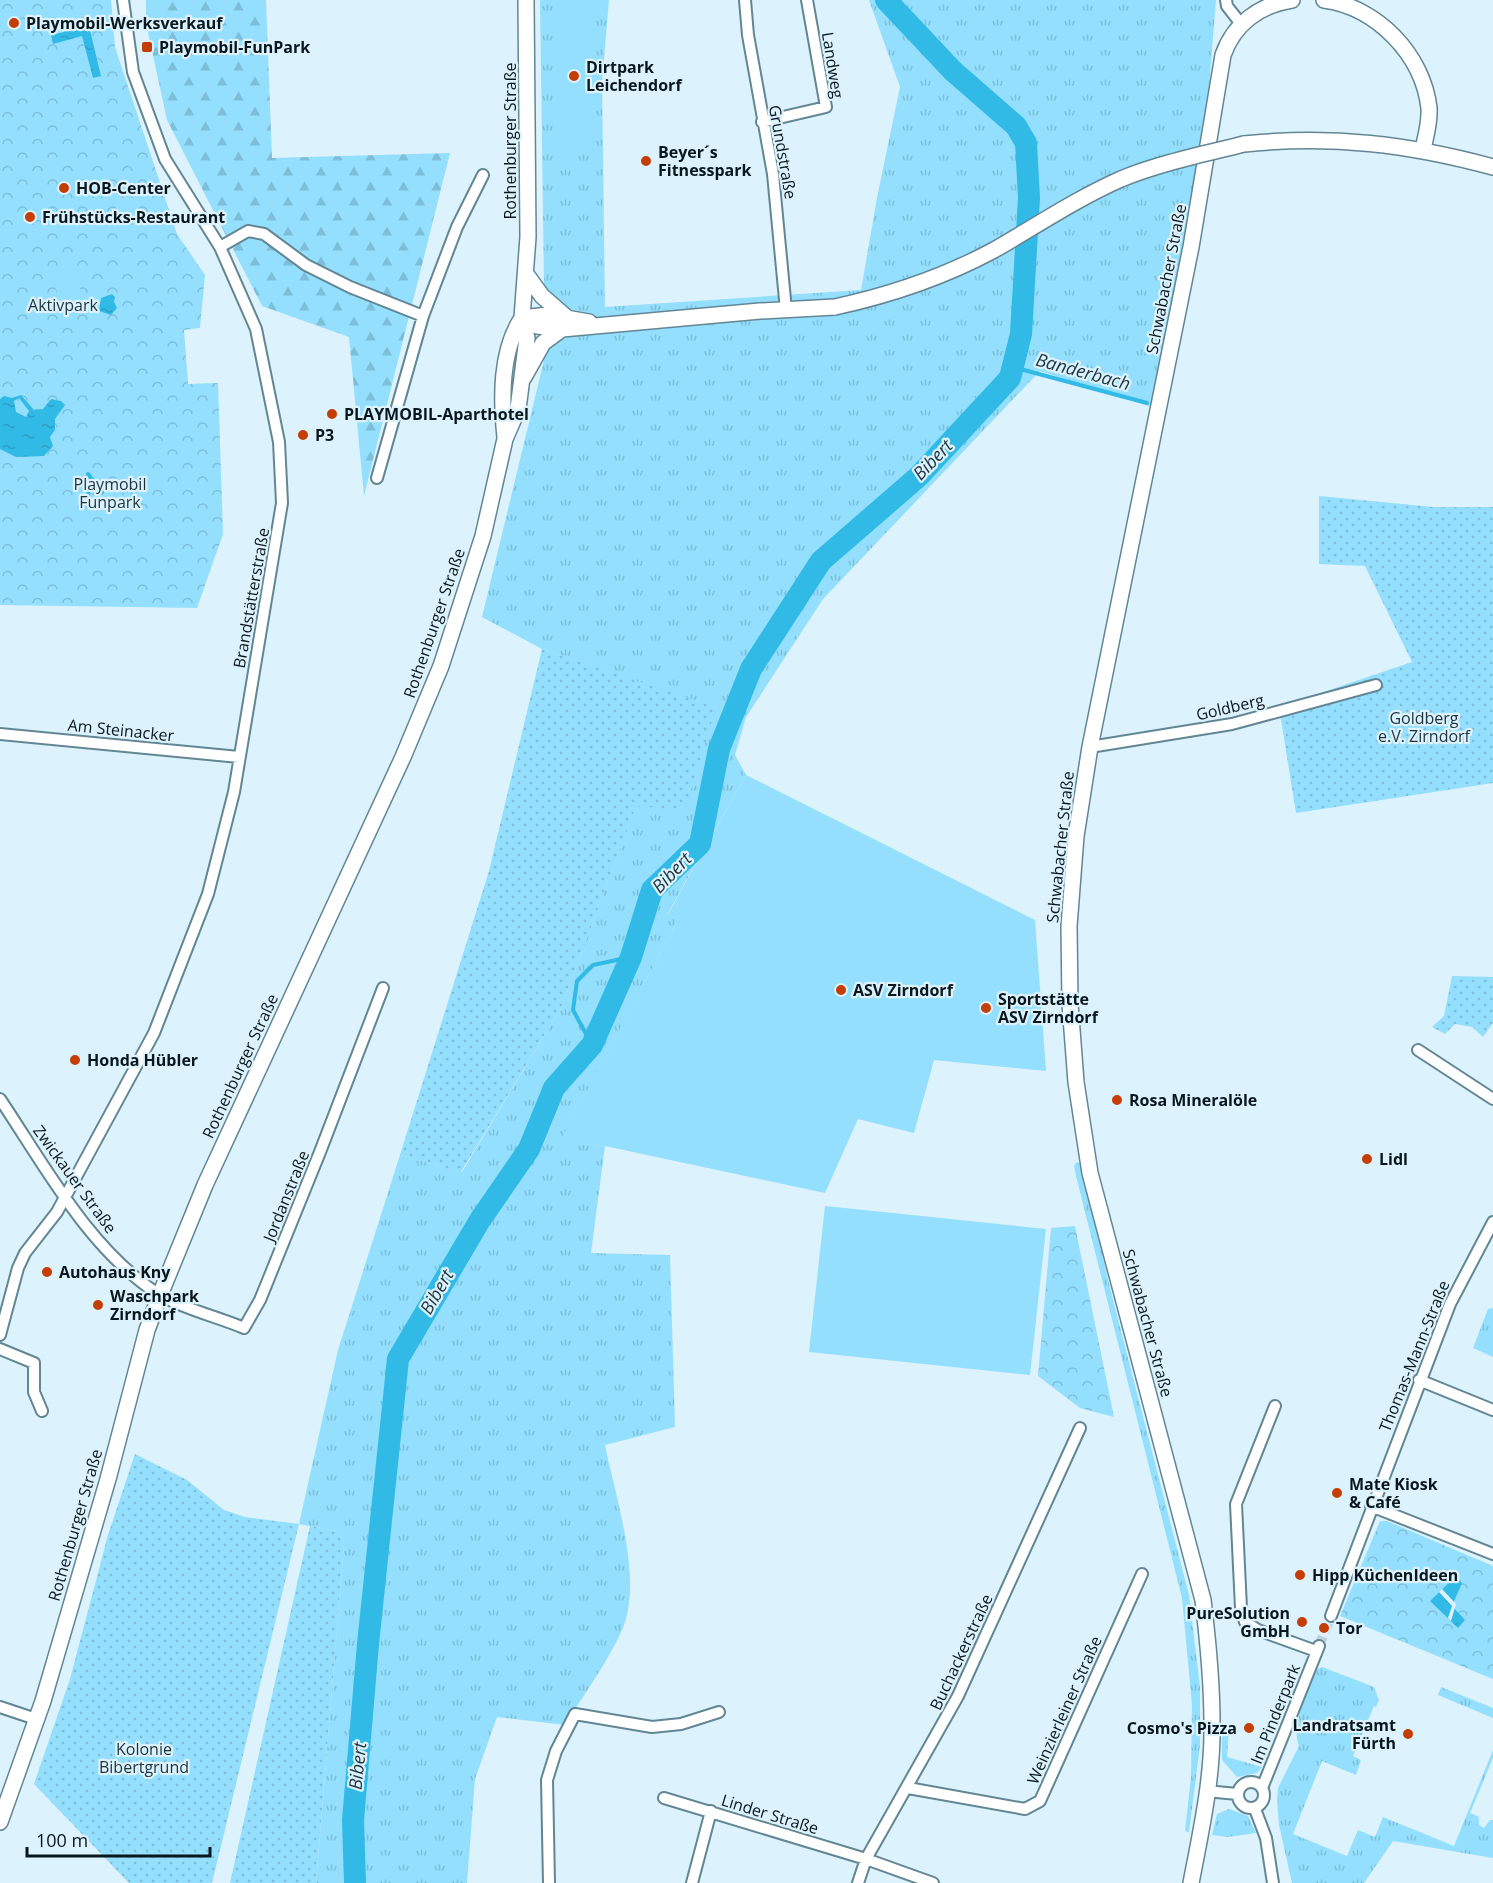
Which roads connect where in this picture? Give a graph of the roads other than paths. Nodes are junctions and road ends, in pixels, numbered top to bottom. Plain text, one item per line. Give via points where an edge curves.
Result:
1 (123, 0) edge
2 (526, 0) edge
3 (745, 0) edge
4 (807, 0) edge
5 (1226, 0) edge
6 (1292, 0) edge
7 (1324, 0) edge
8 (1241, 24) junction
9 (762, 122) junction
10 (1423, 149) junction
11 (1493, 167) edge
12 (483, 175) dead end
13 (220, 247) junction
14 (526, 274) junction
15 (786, 310) junction
16 (423, 316) junction
17 (522, 318) junction
18 (564, 323) junction
19 (522, 379) junction
20 (505, 439) junction
21 (377, 478) dead end
22 (1376, 685) dead end
23 (0, 734) edge
24 (1090, 747) junction
25 (239, 757) junction
26 (383, 988) dead end
27 (1418, 1050) dead end
28 (0, 1099) edge
29 (1493, 1099) edge
30 (66, 1197) junction
31 (1493, 1222) edge
32 (1488, 1239) edge
33 (160, 1294) junction
34 (0, 1335) edge
35 (0, 1349) edge
36 (1419, 1380) junction
37 (1275, 1406) dead end
38 (1493, 1410) edge
39 (42, 1411) dead end
40 (1080, 1428) dead end
41 (1371, 1506) junction
42 (1493, 1554) edge
43 (1142, 1574) dead end
44 (1330, 1616) tunnel mouth
45 (0, 1707) edge
46 (718, 1712) dead end
47 (36, 1719) junction
48 (908, 1788) junction
49 (1262, 1788) junction
50 (1206, 1791) junction
51 (1237, 1794) junction
52 (664, 1798) dead end
53 (1255, 1809) junction
54 (711, 1811) junction
55 (0, 1822) edge
56 (866, 1859) junction
57 (549, 1883) edge
58 (692, 1883) edge
59 (858, 1883) edge
60 (933, 1883) edge
61 (1191, 1883) edge
62 (1273, 1883) edge

1 - 13 street, Brandstätterstraße via 133,72 165,159
2 - 14 street, Rothenburger Straße
3 - 9 street, Grundstraße
4 - 9 street, Landweg via 826,107
5 - 8 street
6 - 8 street via 1264,7
7 - 10 street via 1352,8 1382,25 1412,59 1429,107
8 - 24 street, Schwabacher Straße via 1226,45 1221,64 1191,247
9 - 15 street, Grundstraße via 776,195
10 - 11 street
10 - 15 street, bridge via 1327,139 1244,144 1199,155 1123,178 1060,208 958,268 835,307
12 - 16 street via 457,227
13 - 16 street via 248,231 264,234 306,265
13 - 25 street, Brandstätterstraße via 256,329 279,442 282,503
14 - 17 street, Rothenburger Straße
14 - 18 street
15 - 18 street via 601,324
16 - 21 street
17 - 18 street via 537,315
17 - 19 street, Rothenburger Straße via 527,338
17 - 20 street, Rothenburger Straße via 511,335 508,353 502,408
18 - 19 street via 543,343
19 - 20 street, Rothenburger Straße via 518,409
20 - 33 street, Rothenburger Straße via 483,536 437,675 403,757 205,1185
22 - 24 street, Goldberg via 1232,724
23 - 25 street, Am Steinacker
24 - 50 street, Schwabacher Straße via 1076,836 1069,926 1076,1082 1099,1211 1203,1600 1212,1726
25 - 30 street, Brandstätterstraße via 208,894 154,1033
26 - 33 street, Jordanstraße via 260,1300 244,1328
27 - 29 street
28 - 30 street, Zwickauer Straße
30 - 33 street, Zwickauer Straße via 112,1254
30 - 34 street, Brandstätterstraße via 25,1253
31 - 32 street, Thomas-Mann-Straße
32 - 36 street, Thomas-Mann-Straße via 1450,1304
33 - 47 street, Rothenburger Straße
35 - 39 street via 34,1363 34,1392
36 - 38 street
36 - 41 street, Thomas-Mann-Straße
37 - 49 street, Im Pinderpark via 1236,1504 1241,1608 1245,1622 1258,1630 1317,1648
40 - 48 street, Buchackerstraße via 958,1695
41 - 42 street
41 - 44 street
43 - 48 street, Weinzierleiner Straße via 1040,1801 1025,1809
45 - 47 street
46 - 57 street via 681,1724 652,1727 575,1714 546,1780
47 - 55 street, Rothenburger Straße
48 - 56 street, Buchackerstraße
49 - 51 street via 1256,1782 1246,1783
49 - 53 street via 1262,1804
50 - 51 street
50 - 61 street, Schwabacher Straße
51 - 53 street via 1244,1808
52 - 54 street, Linder Straße
53 - 62 street via 1266,1838
54 - 56 street, Linder Straße
54 - 58 street
56 - 59 street, Buchackerstraße
56 - 60 street, Linder Straße

